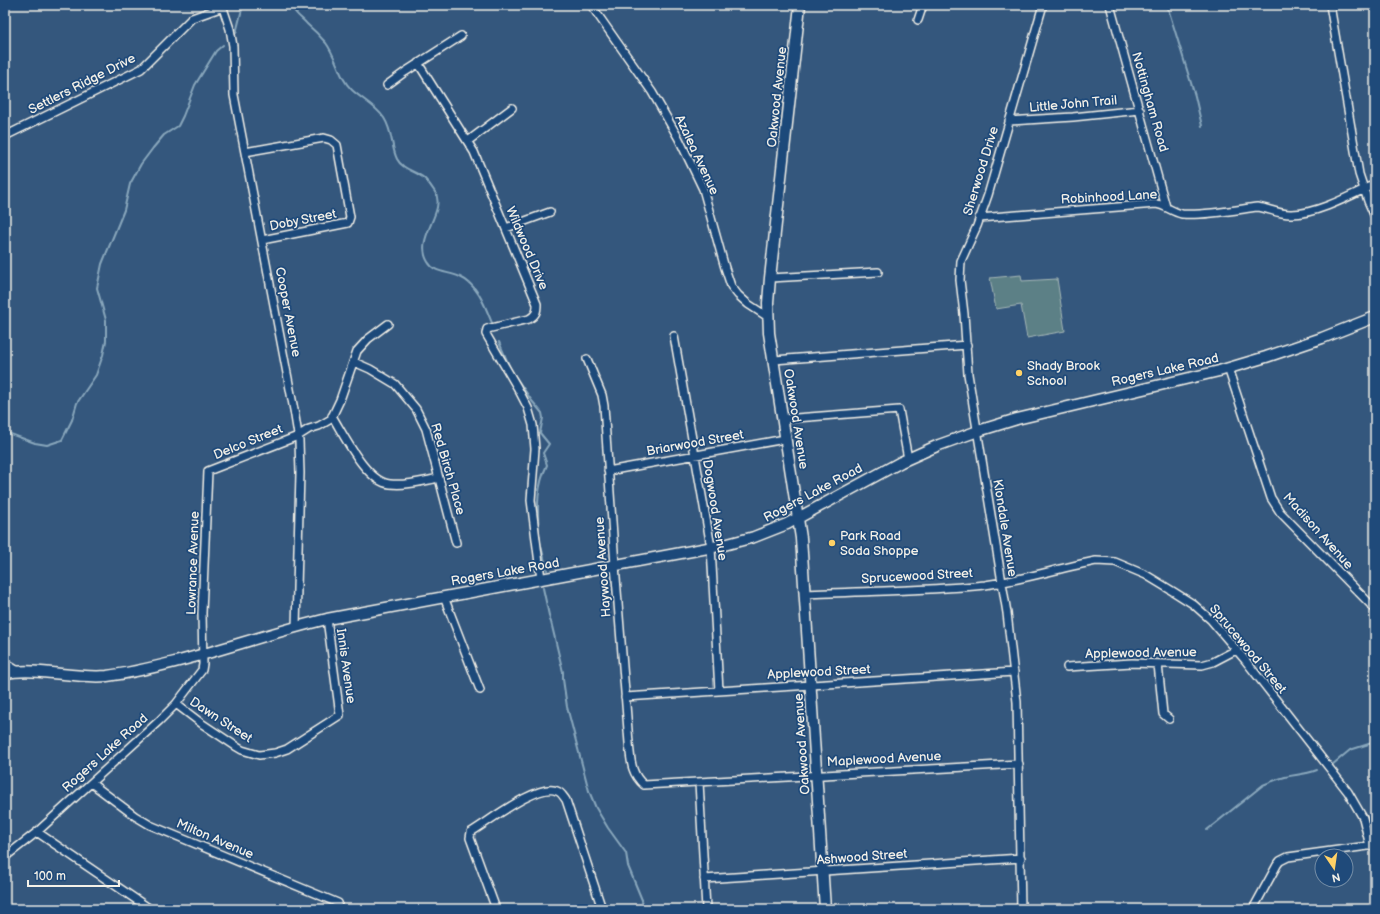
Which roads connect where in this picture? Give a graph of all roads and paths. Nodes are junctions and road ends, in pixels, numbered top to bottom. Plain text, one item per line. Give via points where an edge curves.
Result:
1 (591, 5) edge
2 (800, 5) edge
3 (923, 5) edge
4 (1043, 5) edge
5 (1110, 5) edge
6 (1330, 5) edge
7 (223, 6) edge
8 (918, 20) dead end
9 (461, 36) dead end
10 (418, 63) junction
11 (387, 85) dead end
12 (512, 108) dead end
13 (1140, 110) junction
14 (1009, 121) junction
15 (5, 136) edge
16 (468, 141) junction
17 (245, 152) junction
18 (1375, 184) edge
19 (1364, 189) junction
20 (1166, 207) junction
21 (550, 212) dead end
22 (1375, 217) edge
23 (979, 218) junction
24 (506, 228) junction
25 (262, 240) junction
26 (878, 272) dead end
27 (770, 278) junction
28 (768, 317) junction
29 (1375, 317) edge
30 (388, 324) dead end
31 (674, 336) dead end
32 (966, 345) junction
33 (587, 359) dead end
34 (774, 360) junction
35 (354, 362) junction
36 (1228, 368) junction
37 (332, 416) junction
38 (783, 419) junction
39 (978, 431) junction
40 (298, 436) junction
41 (785, 439) junction
42 (695, 455) junction
43 (908, 459) junction
44 (208, 471) joint
45 (608, 471) junction
46 (439, 478) junction
47 (798, 518) junction
48 (456, 543) dead end
49 (711, 547) junction
50 (615, 565) junction
51 (541, 579) junction
52 (1002, 582) junction
53 (805, 594) junction
54 (444, 597) junction
55 (1375, 610) edge
56 (327, 619) junction
57 (296, 627) junction
58 (1236, 650) junction
59 (203, 655) junction
60 (5, 663) edge
61 (1158, 664) junction
62 (1067, 667) dead end
63 (18, 671) junction
64 (1014, 672) junction
65 (5, 673) edge
66 (811, 685) junction
67 (480, 690) dead end
68 (719, 690) junction
69 (625, 697) junction
70 (176, 704) junction
71 (340, 715) joint
72 (1169, 719) dead end
73 (1019, 764) junction
74 (635, 775) joint
75 (817, 775) junction
76 (699, 782) junction
77 (90, 783) junction
78 (37, 832) junction
79 (1372, 846) edge
80 (5, 857) edge
81 (1021, 858) junction
82 (823, 871) junction
83 (704, 879) junction
84 (338, 903) dead end
85 (150, 909) edge
86 (496, 909) edge
87 (602, 909) edge
88 (706, 909) edge
89 (825, 909) edge
90 (1021, 909) edge
91 (1253, 909) edge

1 - 28 street, Azalea Avenue via 652,92 682,145 703,189 731,286 748,304
2 - 27 main road, Oakwood Avenue
3 - 8 street
4 - 14 street, Sherwood Drive
5 - 13 street, Nottingham Road
6 - 19 street via 1359,174
7 - 15 street, Settlers Ridge Drive via 192,18 138,71
7 - 17 street, Cooper Avenue via 234,46 234,95
9 - 10 street
10 - 11 street
10 - 16 street, Wildwood Drive
12 - 16 street
13 - 14 street, Little John Trail
13 - 20 street, Nottingham Road
14 - 23 street, Sherwood Drive
16 - 24 street, Wildwood Drive
17 - 25 street, Cooper Avenue
17 - 25 street, Doby Street via 324,138 337,145 350,217 348,224
18 - 19 street, Robinhood Lane
19 - 20 street, Robinhood Lane via 1317,210 1299,214 1257,207 1180,214
19 - 22 street
20 - 23 street, Robinhood Lane via 1156,204
21 - 24 street
23 - 32 street, Sherwood Drive via 961,261 960,280
24 - 51 street, Wildwood Drive via 534,294 537,312 529,319 487,329 486,334 528,408 533,425 536,449 531,500
25 - 40 street, Cooper Avenue
26 - 27 street
27 - 28 main road, Oakwood Avenue
28 - 34 main road, Oakwood Avenue
29 - 36 main road, Rogers Lake Road via 1308,343
30 - 35 street via 357,351
31 - 42 street, Dogwood Avenue
32 - 34 street
32 - 39 street, Klondale Avenue via 968,374
33 - 45 street, Haywood Avenue via 600,389 604,406
34 - 38 main road, Oakwood Avenue
35 - 37 street
35 - 46 street, Red Birch Place via 395,384 416,409 426,429
36 - 39 main road, Rogers Lake Road via 1017,418
36 - 55 street, Madison Avenue via 1271,498 1280,512
37 - 40 street, Delco Street via 331,419
37 - 46 street via 364,468 375,478 388,484 404,485
38 - 41 main road, Oakwood Avenue
38 - 43 street via 900,410
39 - 43 main road, Rogers Lake Road
39 - 52 street, Klondale Avenue
40 - 44 street, Delco Street
40 - 57 street, Cooper Avenue via 300,473
41 - 42 street, Briarwood Street
41 - 47 main road, Oakwood Avenue
42 - 45 street, Briarwood Street
42 - 49 street, Dogwood Avenue
43 - 47 main road, Rogers Lake Road
44 - 59 street, Lowrance Avenue via 202,613
45 - 50 street, Haywood Avenue
46 - 48 street, Red Birch Place
47 - 49 main road, Rogers Lake Road via 754,537
47 - 53 main road, Oakwood Avenue
49 - 50 main road, Rogers Lake Road
49 - 68 street, Dogwood Avenue
50 - 51 main road, Rogers Lake Road
50 - 69 street, Haywood Avenue
51 - 54 main road, Rogers Lake Road
52 - 53 street, Sprucewood Street
52 - 58 street, Sprucewood Street via 1096,561 1115,562 1146,576 1193,604 1212,621
52 - 64 street, Klondale Avenue
53 - 66 main road, Oakwood Avenue
54 - 56 main road, Rogers Lake Road
54 - 67 street
56 - 57 main road, Rogers Lake Road
56 - 71 street, Innis Avenue
57 - 59 main road, Rogers Lake Road
58 - 61 street, Applewood Avenue via 1202,665
58 - 79 street, Sprucewood Street via 1348,792 1363,818
59 - 63 main road, Rogers Lake Road via 107,676
59 - 70 street, Rogers Lake Road via 202,670
60 - 63 street
61 - 62 street, Applewood Avenue via 1112,663
61 - 72 street via 1164,714
63 - 65 main road, Rogers Lake Road
64 - 66 street, Applewood Street
64 - 73 street, Klondale Avenue
66 - 68 street, Applewood Street
66 - 75 main road, Oakwood Avenue
68 - 69 street, Applewood Street
69 - 74 street, Haywood Avenue
70 - 71 street, Dawn Street via 237,747 259,755 287,749
70 - 77 street, Rogers Lake Road
73 - 75 street, Maplewood Avenue
73 - 81 street, Klondale Avenue
74 - 76 street, Maplewood Avenue via 644,785
75 - 76 street, Maplewood Avenue
75 - 82 main road, Oakwood Avenue
76 - 83 street
77 - 78 street, Rogers Lake Road
77 - 84 street, Milton Avenue via 150,825
78 - 80 street, Rogers Lake Road
78 - 85 street
79 - 91 street via 1288,857 1280,861
81 - 82 street, Ashwood Street
81 - 90 street, Klondale Avenue
82 - 83 street, Ashwood Street
82 - 89 main road, Oakwood Avenue
83 - 88 street
86 - 87 street via 470,838 471,832 525,798 548,789 557,790 562,794 570,809

